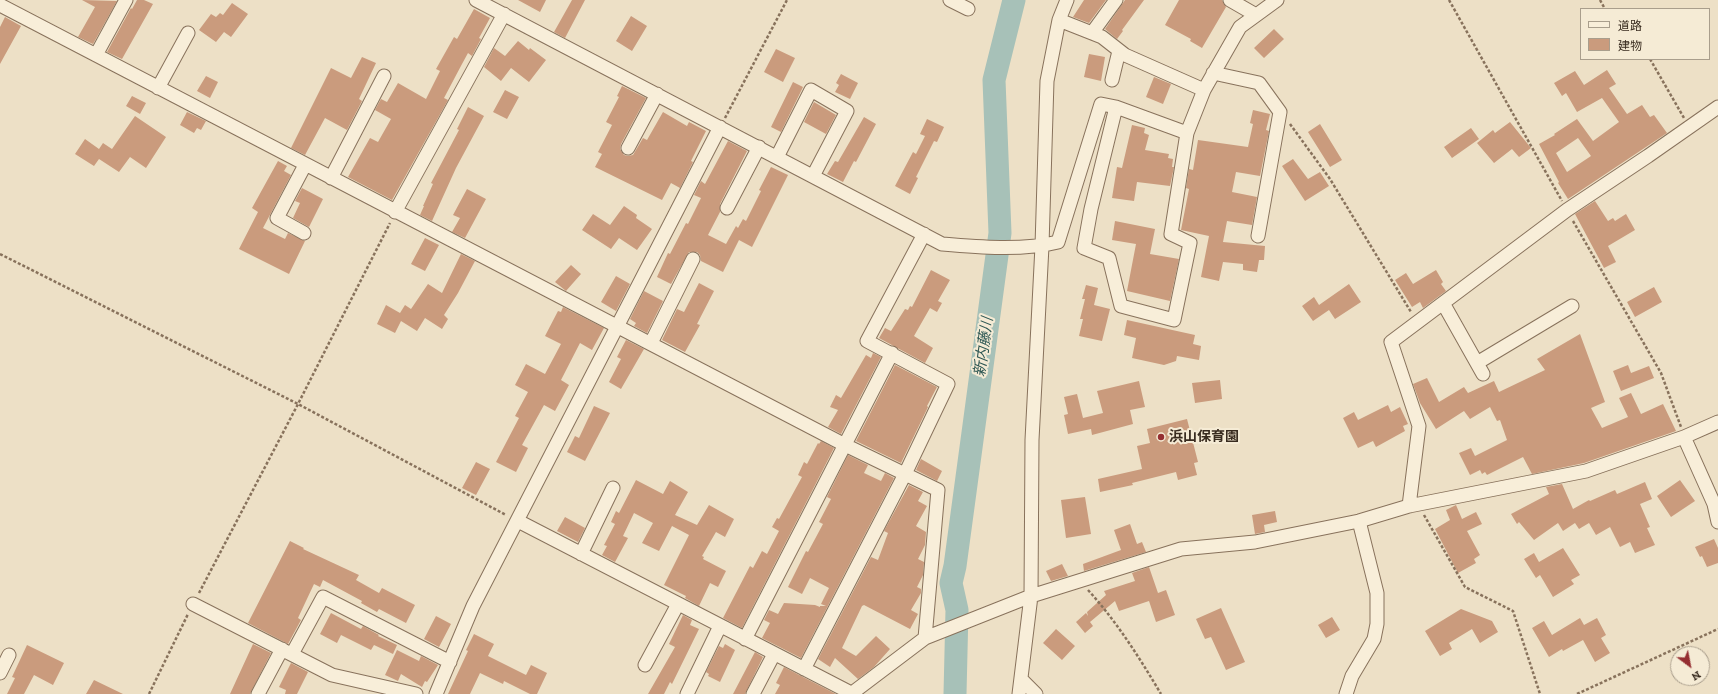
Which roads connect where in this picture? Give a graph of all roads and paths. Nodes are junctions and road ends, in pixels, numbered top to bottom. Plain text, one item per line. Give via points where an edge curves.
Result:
1 (126, 0) edge
2 (476, 0) edge
3 (787, 0) edge
4 (950, 0) edge
5 (1067, 0) edge
6 (1116, 0) edge
7 (1277, 0) edge
8 (1238, 2) edge
9 (0, 5) edge
10 (968, 9) dead end
11 (504, 14) junction
12 (1256, 15) junction
13 (1059, 20) junction
14 (188, 33) dead end
15 (1092, 33) junction
16 (1119, 51) junction
17 (96, 55) junction
18 (1651, 60) edge
19 (1213, 73) junction
20 (384, 76) dead end
21 (1112, 80) dead end
22 (158, 88) junction
23 (1204, 90) junction
24 (657, 94) junction
25 (1116, 107) junction
26 (1718, 107) edge
27 (1280, 112) junction
28 (720, 127) junction
29 (1689, 127) junction
30 (1187, 134) junction
31 (759, 147) junction
32 (628, 148) dead end
33 (777, 157) junction
34 (305, 165) junction
35 (813, 176) junction
36 (331, 178) junction
37 (727, 208) dead end
38 (395, 212) junction
39 (304, 233) dead end
40 (924, 234) junction
41 (1258, 236) dead end
42 (1042, 246) junction
43 (0, 254) edge
44 (693, 259) dead end
45 (1443, 303) junction
46 (1572, 306) dead end
47 (1417, 322) junction
48 (619, 326) junction
49 (650, 343) junction
50 (892, 353) junction
51 (298, 404) junction
52 (1718, 422) edge
53 (1684, 436) junction
54 (845, 445) junction
55 (905, 474) junction
56 (613, 488) dead end
57 (1414, 505) junction
58 (518, 521) junction
59 (1360, 521) junction
60 (1718, 522) edge
61 (581, 554) junction
62 (1080, 580) junction
63 (1031, 596) junction
64 (193, 604) junction
65 (678, 604) junction
66 (720, 626) junction
67 (1718, 629) edge
68 (930, 635) junction
69 (745, 639) junction
70 (287, 651) junction
71 (774, 654) junction
72 (9, 655) dead end
73 (450, 662) junction
74 (645, 665) dead end
75 (804, 669) junction
76 (0, 673) edge
77 (1022, 679) junction
78 (149, 694) edge
79 (258, 694) edge
80 (416, 694) edge
81 (436, 694) edge
82 (687, 694) edge
83 (753, 694) edge
84 (851, 694) edge
85 (1020, 694) edge
86 (1036, 694) edge
87 (1161, 694) edge
88 (1346, 694) edge
89 (1540, 694) edge
90 (1577, 694) edge

1 - 17 street
2 - 11 street
3 - 28 path
4 - 10 street
5 - 13 street
6 - 15 street
7 - 12 street
8 - 12 street
9 - 17 street
11 - 24 street
11 - 38 street
12 - 19 street via 1240,27
13 - 15 street
13 - 42 street via 1047,81
14 - 22 street
15 - 16 street via 1102,37
16 - 21 street
16 - 23 street
17 - 22 street
18 - 29 path
19 - 23 street
19 - 27 street via 1259,83
20 - 36 street
22 - 34 street
23 - 30 street
24 - 28 street
24 - 32 street
25 - 30 street
25 - 30 street via 1084,248 1109,258 1121,306 1174,320 1190,243 1170,234
25 - 42 street via 1101,104 1058,242
26 - 29 street
27 - 41 street
27 - 47 path via 1330,179
28 - 31 street
28 - 48 street
29 - 45 street via 1567,210
31 - 33 street
31 - 37 street
33 - 35 street
33 - 35 street via 811,90 847,111
34 - 36 street
34 - 39 street via 277,218
35 - 40 street
36 - 38 street
38 - 48 street
38 - 51 path
40 - 42 street via 942,244
40 - 50 street via 867,340
42 - 63 street via 1032,440
43 - 51 path
44 - 49 street
45 - 46 street via 1480,368
45 - 47 street
47 - 57 street via 1391,342 1419,426
48 - 49 street
48 - 58 street
49 - 54 street
50 - 54 street
50 - 55 street via 948,384
51 - 58 path
51 - 64 path
52 - 53 street
53 - 57 street via 1586,471
53 - 60 street via 1714,504
54 - 55 street
54 - 69 street
55 - 68 street via 938,490
55 - 75 street
56 - 61 street
57 - 59 street
57 - 89 path via 1465,587 1513,611
58 - 61 street
58 - 73 street via 473,606
59 - 62 street via 1255,542 1181,549
59 - 88 street via 1377,593 1376,624 1374,639 1352,676
61 - 65 street
62 - 63 street
62 - 87 path via 1108,611
63 - 68 street
63 - 77 street
64 - 70 street
64 - 78 path
65 - 66 street
65 - 74 street
66 - 69 street
66 - 82 street
67 - 90 path
68 - 84 street
69 - 71 street
70 - 73 street via 323,597
70 - 79 street
70 - 80 street via 332,675
71 - 75 street
71 - 83 street
72 - 76 street
73 - 81 street
75 - 84 street
77 - 85 street
77 - 86 street

